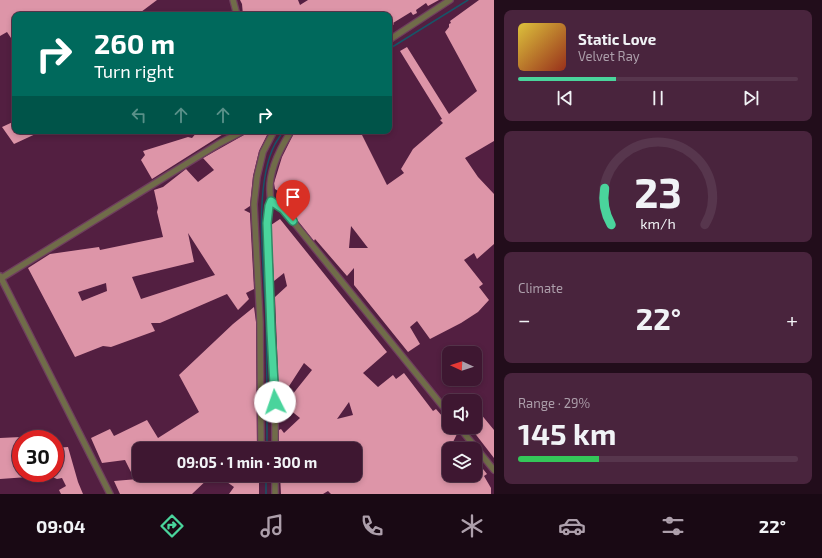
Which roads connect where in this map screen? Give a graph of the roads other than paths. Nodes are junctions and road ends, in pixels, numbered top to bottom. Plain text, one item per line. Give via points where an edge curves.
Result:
1 (233, 0) edge
2 (450, 0) edge
3 (236, 12) edge
4 (392, 38) edge
5 (237, 134) edge
6 (272, 134) edge
7 (288, 134) edge
8 (271, 201) junction
9 (0, 278) edge
10 (442, 405) edge
11 (465, 434) edge
12 (261, 442) edge
13 (275, 442) edge
14 (494, 470) edge
15 (275, 482) edge
16 (110, 494) edge
17 (275, 494) edge

1 - 3 street
2 - 4 street
5 - 9 street
6 - 12 street via 263,152 254,204 260,322
7 - 8 street via 271,175
8 - 10 street via 283,209
8 - 13 street via 267,223
9 - 16 street
11 - 14 street
15 - 17 street

